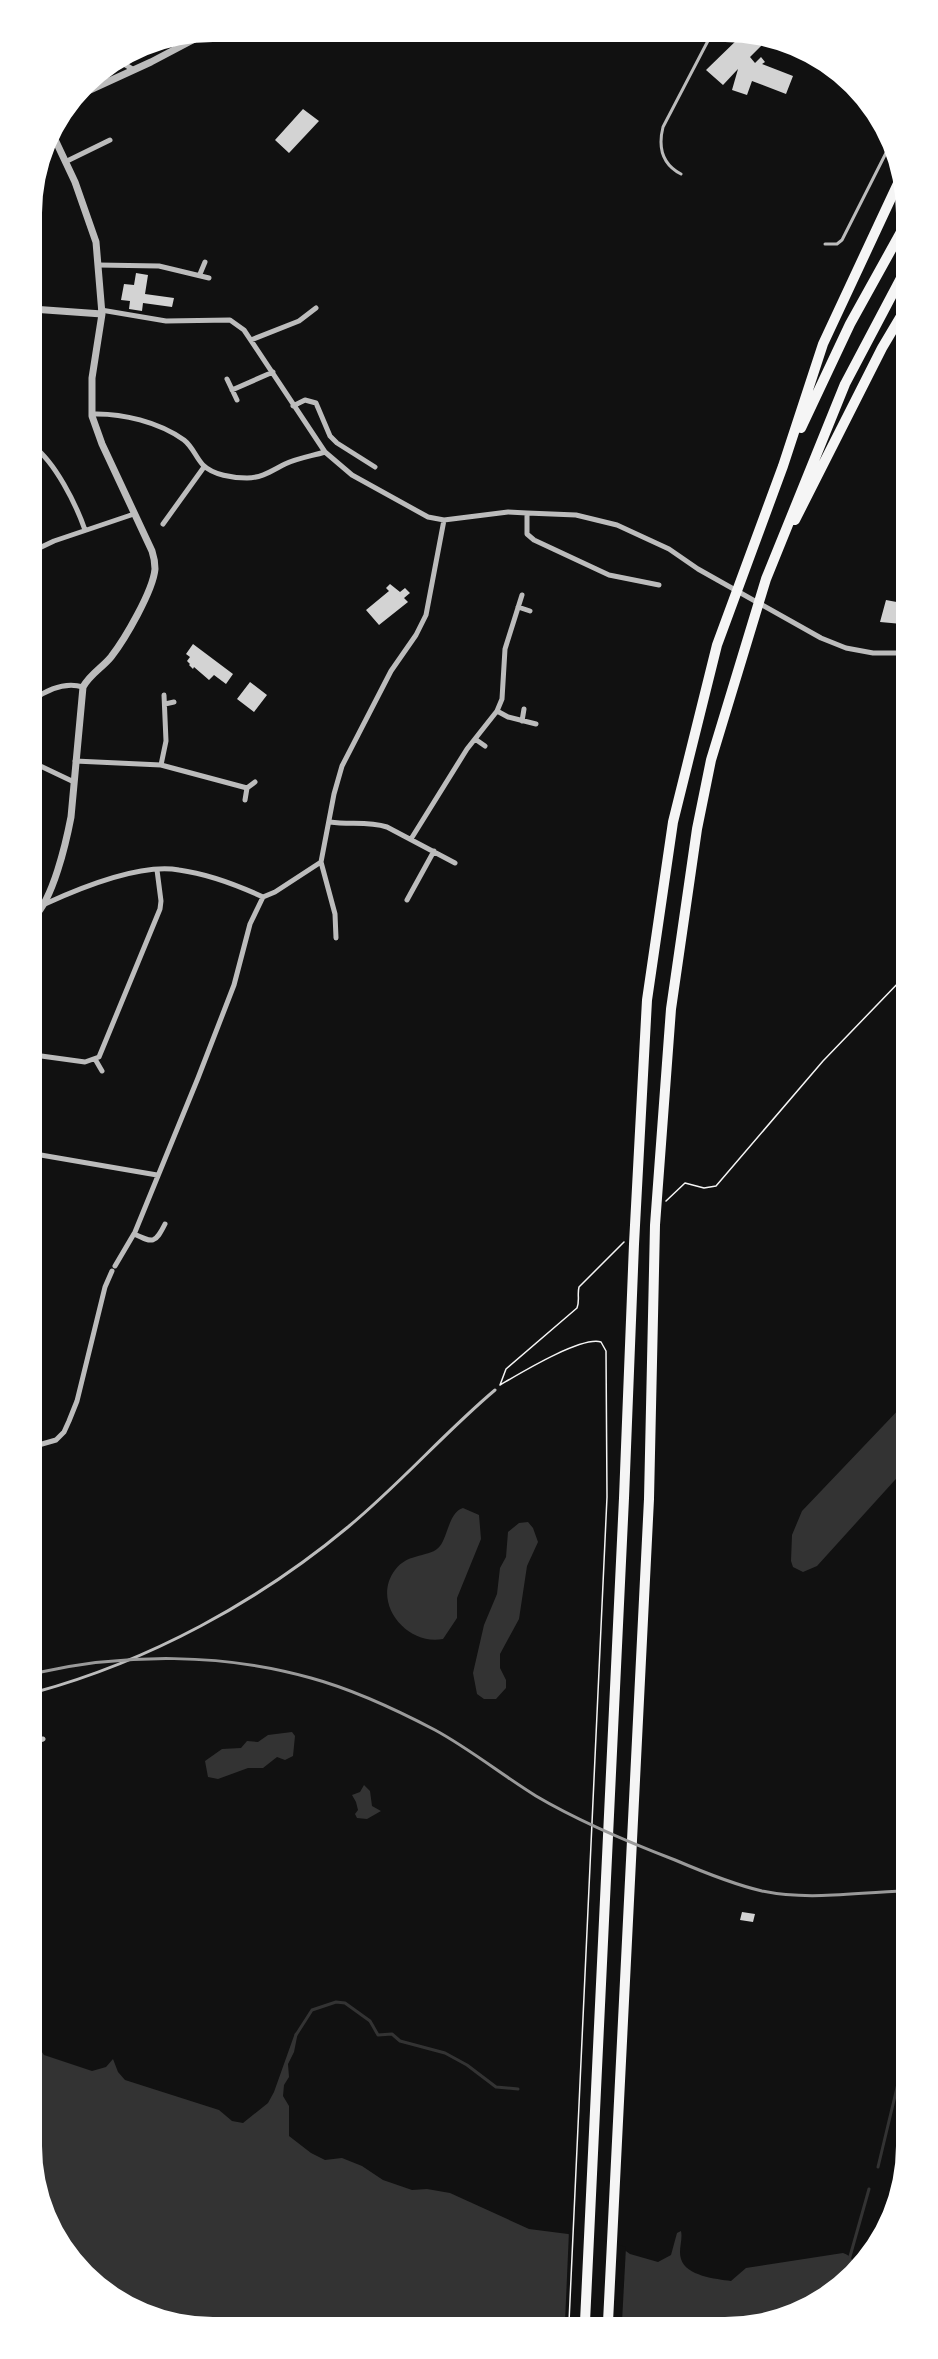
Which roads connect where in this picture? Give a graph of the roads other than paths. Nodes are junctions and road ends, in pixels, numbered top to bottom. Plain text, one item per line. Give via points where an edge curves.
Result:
1 (707, 42) edge
2 (184, 44) edge
3 (126, 65) edge
4 (134, 70) junction
5 (99, 86) edge
6 (57, 144) edge
7 (108, 151) dead end
8 (885, 154) edge
9 (65, 162) junction
10 (681, 174) dead end
11 (895, 190) edge
12 (896, 241) edge
13 (825, 244) dead end
14 (205, 262) dead end
15 (99, 265) junction
16 (200, 274) junction
17 (210, 278) dead end
18 (896, 287) edge
19 (316, 308) dead end
20 (42, 309) edge
21 (101, 312) junction
22 (896, 325) edge
23 (251, 340) junction
24 (273, 372) junction
25 (227, 379) dead end
26 (232, 390) junction
27 (237, 400) dead end
28 (293, 406) junction
29 (92, 414) junction
30 (325, 452) junction
31 (42, 454) edge
32 (374, 457) dead end
33 (204, 466) junction
34 (783, 466) junction
35 (527, 513) junction
36 (134, 514) junction
37 (444, 520) junction
38 (163, 524) dead end
39 (85, 530) junction
40 (42, 545) edge
41 (766, 579) junction
42 (659, 585) dead end
43 (522, 595) dead end
44 (518, 607) junction
45 (530, 611) dead end
46 (896, 653) edge
47 (83, 687) junction
48 (42, 695) edge
49 (164, 695) dead end
50 (174, 702) dead end
51 (165, 704) junction
52 (524, 709) dead end
53 (497, 711) junction
54 (522, 721) junction
55 (536, 724) dead end
56 (475, 739) junction
57 (485, 746) dead end
58 (75, 761) junction
59 (160, 765) junction
60 (42, 767) edge
61 (74, 782) junction
62 (255, 782) dead end
63 (247, 788) junction
64 (245, 800) dead end
65 (330, 822) junction
66 (411, 838) junction
67 (434, 851) junction
68 (321, 862) junction
69 (455, 863) dead end
70 (157, 870) junction
71 (263, 897) junction
72 (407, 900) dead end
73 (45, 904) junction
74 (42, 908) edge
75 (336, 938) dead end
76 (42, 1056) edge
77 (95, 1059) junction
78 (102, 1071) dead end
79 (42, 1155) edge
80 (157, 1175) junction
81 (165, 1224) dead end
82 (134, 1234) junction
83 (495, 1390) dead end
84 (42, 1444) edge
85 (42, 1690) edge
86 (585, 2317) edge
87 (608, 2317) edge

1 - 10 lane via 660,140 663,156
2 - 4 street
3 - 4 street
4 - 5 street
6 - 9 street
7 - 9 street via 107,142
8 - 13 lane via 842,240
9 - 15 street via 90,221
11 - 34 highway via 823,344
12 - 34 highway via 850,324
14 - 16 street
15 - 16 street via 159,266
15 - 21 street
16 - 17 street
18 - 41 highway via 844,384
19 - 23 street via 299,321
20 - 21 street
21 - 23 street via 166,321 230,320
21 - 29 street via 92,378
22 - 41 highway
23 - 24 street
24 - 26 street
24 - 28 street
25 - 26 street
26 - 27 street
28 - 30 street
28 - 32 street via 305,400 316,403 337,443 372,465
29 - 33 street via 128,418 174,434 194,450
29 - 36 street
30 - 33 street via 248,478 226,476
30 - 37 street via 352,475 385,494 428,517
31 - 39 street via 80,515
33 - 38 street
34 - 86 highway via 717,645 673,822 647,1000
35 - 37 street
35 - 42 street via 527,534 534,540 609,575
35 - 46 street via 576,516 617,525 669,549 821,638 846,648
36 - 39 street
36 - 47 street via 155,560 150,588 114,653
37 - 65 street via 426,615 391,671 342,766
39 - 40 street
41 - 87 highway via 711,760 671,1009 655,1225 649,1499
43 - 44 street
44 - 45 street
44 - 53 street via 505,649 502,699
47 - 48 street via 65,685
47 - 58 street
49 - 51 street
50 - 51 street
51 - 59 street via 166,741
52 - 54 street
53 - 54 street
53 - 56 street
54 - 55 street
56 - 57 street
56 - 66 street
58 - 59 street
58 - 61 street
59 - 63 street
60 - 61 street
61 - 73 street via 67,836
62 - 63 street
63 - 64 street
65 - 66 street via 375,823
65 - 68 street
66 - 67 street
67 - 69 street
67 - 72 street
68 - 71 street
68 - 75 street via 336,920
70 - 71 street via 178,869 221,880
70 - 73 street via 128,874
70 - 77 street via 160,909 104,1049
71 - 80 street via 250,924 234,985
73 - 74 street
76 - 77 street via 84,1062
77 - 78 street
79 - 80 street
80 - 82 street
81 - 82 street via 154,1240
82 - 84 street via 105,1287 76,1401 64,1432 56,1440
83 - 85 lane via 350,1526 285,1576 195,1628 102,1672

